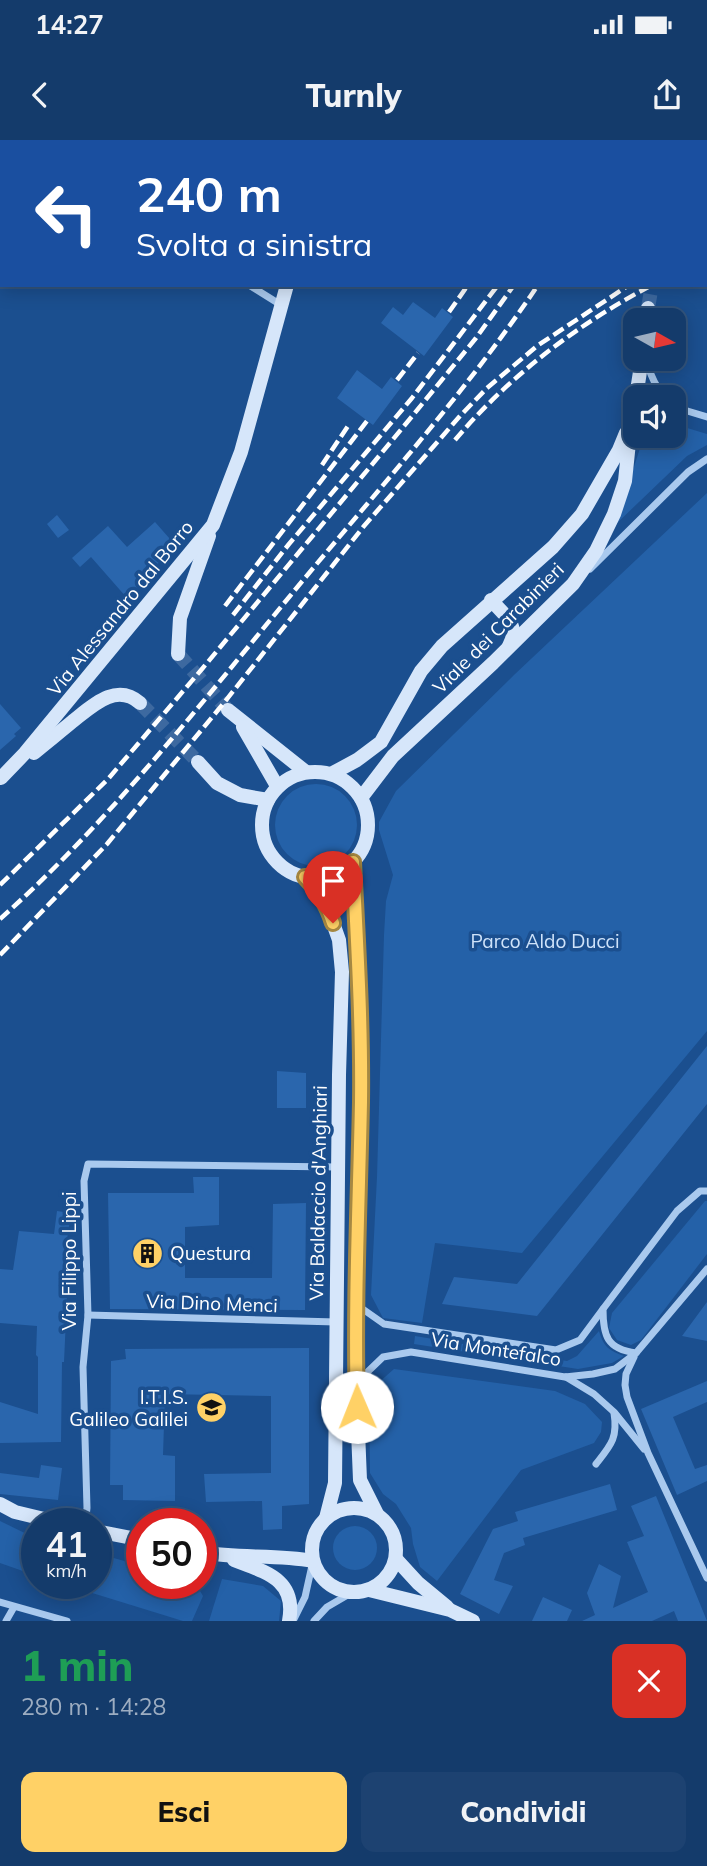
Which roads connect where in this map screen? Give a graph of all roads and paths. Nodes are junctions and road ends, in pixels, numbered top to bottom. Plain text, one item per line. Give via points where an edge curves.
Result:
1 (252, 287) edge
2 (287, 287) edge
3 (282, 305) junction
4 (686, 411) edge
5 (707, 417) edge
6 (623, 441) edge
7 (628, 448) edge
8 (707, 459) edge
9 (213, 525) junction
10 (573, 584) junction
11 (491, 600) junction
12 (508, 648) junction
13 (178, 654) tunnel mouth
14 (138, 702) tunnel mouth
15 (198, 762) tunnel mouth
16 (306, 772) junction
17 (331, 774) junction
18 (1, 779) edge
19 (277, 786) junction
20 (361, 798) junction
21 (268, 800) junction
22 (353, 862) junction
23 (305, 877) junction
24 (338, 1167) junction
25 (705, 1189) edge
26 (707, 1269) edge
27 (357, 1305) junction
28 (603, 1309) junction
29 (88, 1315) junction
30 (336, 1322) junction
31 (636, 1353) junction
32 (565, 1377) junction
33 (356, 1382) junction
34 (614, 1412) junction
35 (648, 1453) junction
36 (596, 1464) dead end
37 (0, 1504) edge
38 (87, 1508) edge
39 (21, 1513) edge
40 (377, 1514) junction
41 (326, 1518) junction
42 (217, 1555) edge
43 (223, 1556) junction
44 (396, 1559) junction
45 (313, 1561) junction
46 (707, 1578) edge
47 (369, 1590) junction
48 (351, 1593) junction
49 (0, 1602) edge
50 (14, 1607) junction
51 (450, 1610) junction
52 (6, 1621) edge
53 (67, 1621) edge
54 (291, 1621) edge
55 (314, 1621) edge
56 (473, 1621) edge

1 - 3 street
2 - 3 main road, Via Alessandro dal Borro
3 - 9 main road, Via Alessandro dal Borro via 241,452
4 - 5 street
6 - 11 main road, Viale dei Carabinieri via 582,514 553,547
7 - 10 main road, Viale dei Carabinieri via 625,481 614,514
8 - 10 street
9 - 13 main road via 180,618
9 - 18 main road, Via Alessandro dal Borro
10 - 12 main road, Viale dei Carabinieri
11 - 12 main road via 514,628
11 - 17 main road, Viale dei Carabinieri via 429,660 381,742
12 - 20 main road, Viale dei Carabinieri via 393,756
14 - 18 main road via 116,695 100,700
15 - 21 main road via 217,783 240,795
16 - 17 main road
16 - 19 main road
16 - 19 main road via 228,710 247,732
17 - 20 main road
19 - 21 main road
20 - 22 main road via 368,831
21 - 23 main road via 262,821 265,843 276,862
22 - 23 main road via 331,876
22 - 27 main road, Via Baldaccio d'Anghiari via 361,1100
23 - 24 main road, Via Baldaccio d'Anghiari via 320,892 339,940
24 - 29 street, Via Filippo Lippi via 88,1164 84,1181
24 - 30 main road, Via Baldaccio d'Anghiari
25 - 28 street, Via Montefalco via 677,1210
26 - 31 street, Via Montefalco
27 - 28 street, Via Montefalco via 384,1324 556,1350 580,1340
27 - 33 main road, Via Baldaccio d'Anghiari
28 - 31 street via 607,1339 622,1351
29 - 30 street, Via Dino Menci
29 - 38 street, Via Filippo Lippi via 83,1367
30 - 41 main road, Via Baldaccio d'Anghiari via 335,1483
31 - 32 street, Via Montefalco via 615,1369
31 - 35 street via 625,1385
32 - 33 street, Via Montefalco via 411,1352 383,1357
32 - 34 street
33 - 40 main road, Via Baldaccio d'Anghiari via 360,1480
34 - 35 street
34 - 36 street via 615,1436
35 - 46 street
37 - 39 main road
40 - 41 main road via 351,1507
40 - 44 main road via 394,1533
41 - 45 main road via 313,1537
42 - 43 main road
43 - 45 main road
43 - 54 main road via 279,1580 288,1595
44 - 47 main road via 391,1573
44 - 51 main road
45 - 48 main road via 327,1583
45 - 54 street via 305,1597
47 - 48 main road
47 - 51 main road
48 - 55 street
49 - 50 street
50 - 52 street
50 - 53 street
51 - 56 main road

